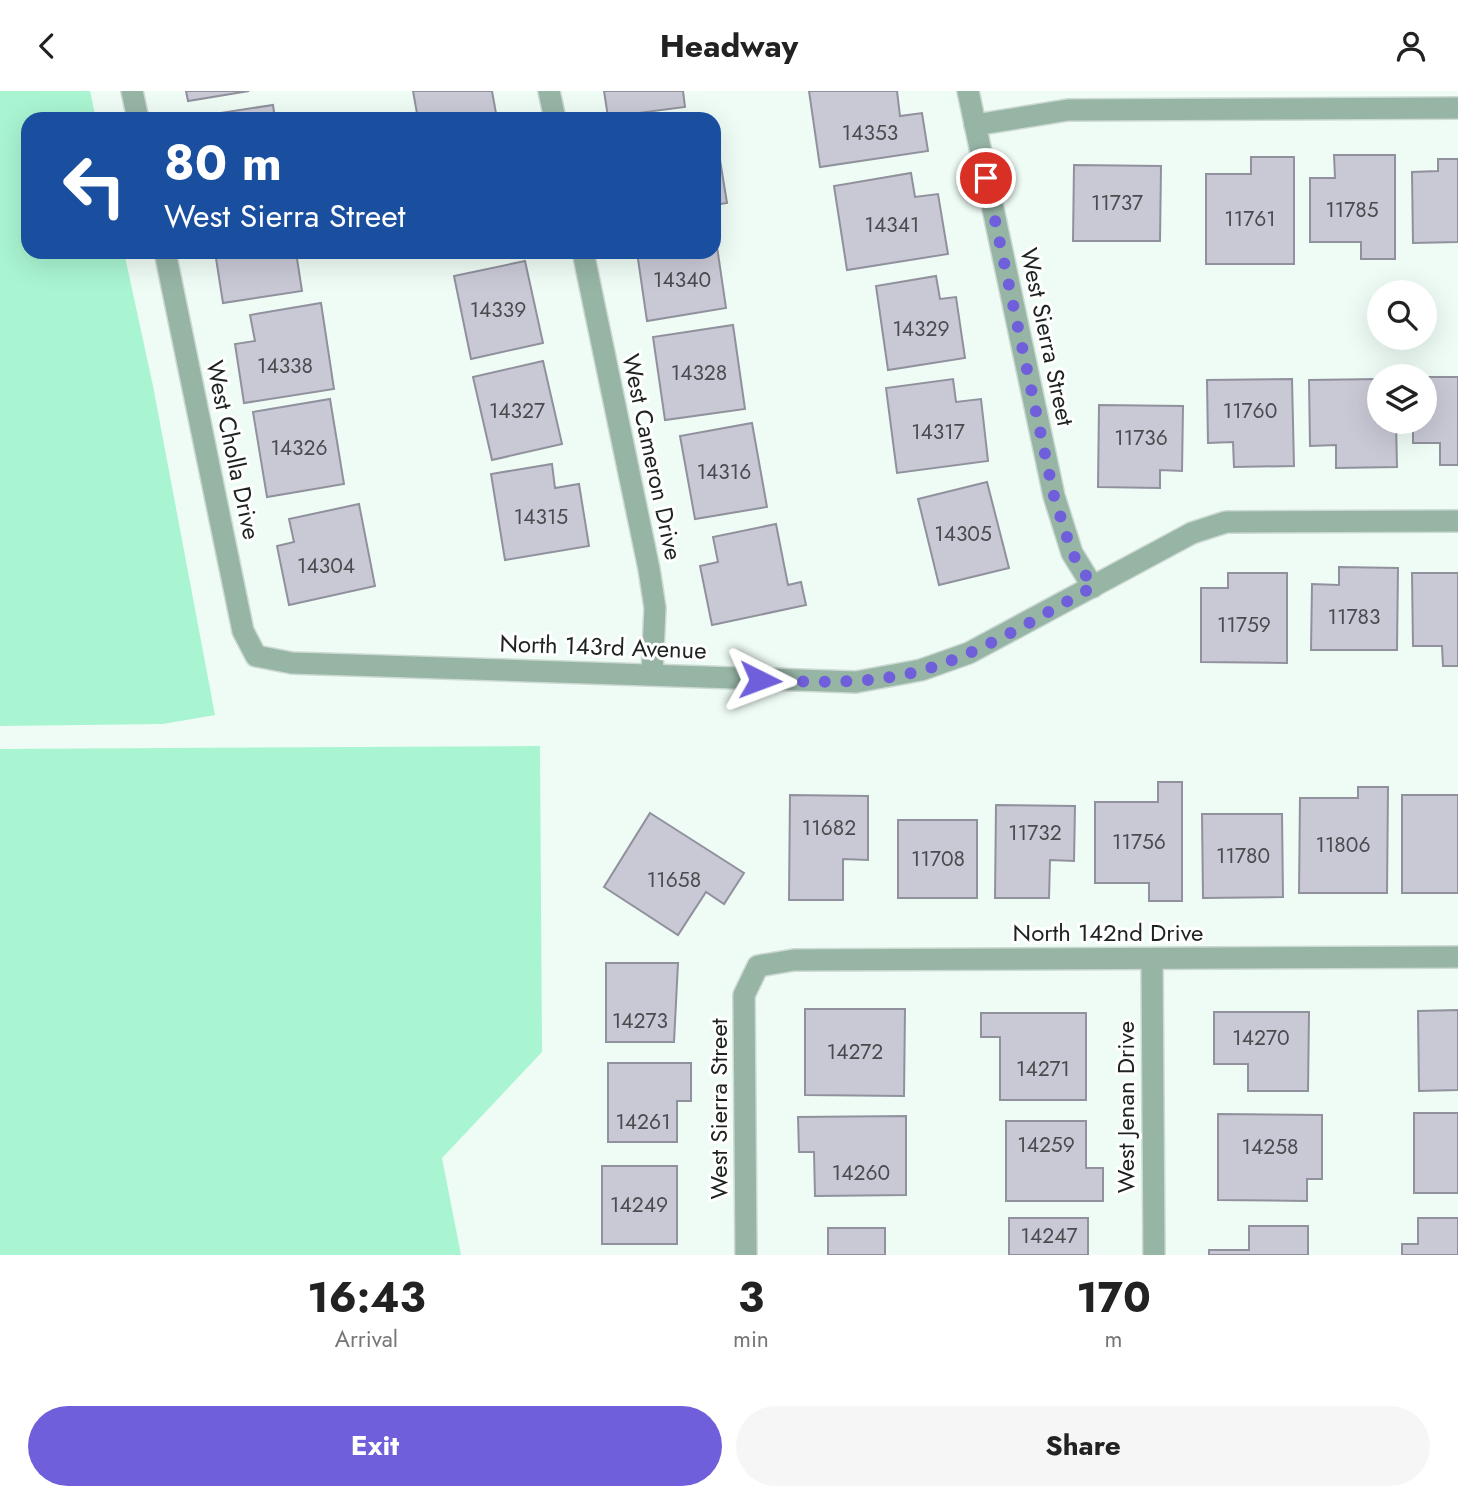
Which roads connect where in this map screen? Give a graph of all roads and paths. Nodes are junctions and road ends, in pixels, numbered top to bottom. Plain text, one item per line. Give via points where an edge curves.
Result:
1 (132, 91) edge
2 (550, 91) edge
3 (968, 91) edge
4 (1382, 100) edge
5 (1458, 108) edge
6 (136, 112) edge
7 (554, 112) edge
8 (975, 125) junction
9 (166, 259) edge
10 (584, 259) edge
11 (1458, 521) edge
12 (1093, 587) junction
13 (256, 656) joint
14 (652, 674) junction
15 (1458, 957) edge
16 (1152, 959) junction
17 (758, 966) joint
18 (746, 1255) edge
19 (1154, 1255) edge

1 - 6 street
2 - 7 street
3 - 8 street, West Sierra Street
4 - 5 street
4 - 8 street via 1068,110
8 - 12 street, West Sierra Street via 1054,496 1072,553
9 - 13 street, West Cholla Drive via 243,631
10 - 14 street, West Cameron Drive via 649,569 655,608
11 - 12 street, North 143rd Avenue via 1226,522 1192,533
12 - 14 street, North 143rd Avenue via 969,653 897,676 813,682
13 - 14 street, North 143rd Avenue via 292,663
15 - 16 street, North 142nd Drive
16 - 17 street, North 142nd Drive via 794,960
16 - 19 street, West Jenan Drive
17 - 18 street, West Sierra Street via 744,995

